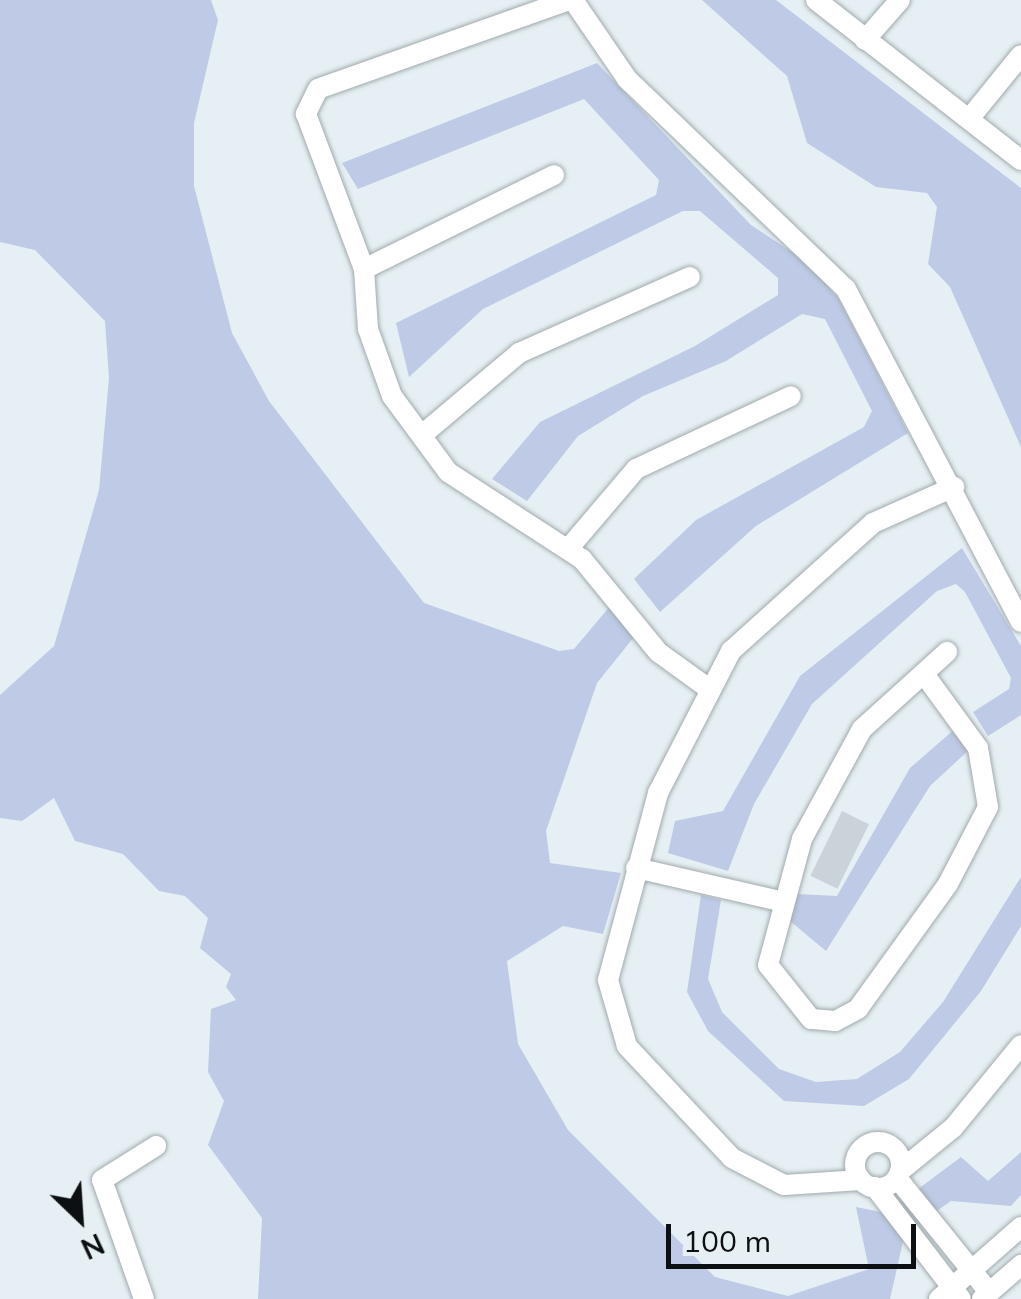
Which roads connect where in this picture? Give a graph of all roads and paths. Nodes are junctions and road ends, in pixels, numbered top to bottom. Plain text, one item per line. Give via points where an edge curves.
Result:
1 (571, 0) edge
2 (816, 0) edge
3 (900, 0) edge
4 (865, 40) junction
5 (1021, 54) edge
6 (969, 119) junction
7 (1021, 160) edge
8 (554, 175) dead end
9 (364, 268) junction
10 (690, 278) dead end
11 (791, 396) dead end
12 (422, 434) junction
13 (954, 486) junction
14 (568, 550) junction
15 (1021, 622) edge
16 (947, 652) dead end
17 (924, 674) junction
18 (708, 688) junction
19 (636, 868) junction
20 (784, 902) junction
21 (1021, 1045) edge
22 (888, 1144) junction
23 (927, 1145) junction
24 (156, 1146) dead end
25 (856, 1158) junction
26 (901, 1180) junction
27 (839, 1184) junction
28 (868, 1184) junction
29 (1021, 1226) edge
30 (993, 1252) junction
31 (956, 1254) junction
32 (1021, 1265) edge
33 (974, 1269) junction
34 (947, 1296) edge
35 (986, 1296) edge
36 (144, 1299) edge

1 - 9 street via 310,94 306,114
1 - 13 street via 641,93 744,198 828,266
2 - 4 street
3 - 4 street
4 - 6 street
5 - 6 street
6 - 7 street
8 - 9 street
9 - 12 street via 361,298 381,376
10 - 12 street via 519,354
11 - 14 street via 636,470
12 - 14 street via 464,486
13 - 15 street
13 - 18 street via 906,504 841,548 757,619
14 - 18 street via 639,631
16 - 17 street
17 - 20 street via 846,751 802,839
17 - 20 street via 978,748 988,807 915,934 847,1017 811,1019 769,974
18 - 19 street via 658,793
19 - 20 street
19 - 27 street via 608,980 627,1046 751,1172 800,1187
21 - 23 street via 953,1128
22 - 23 street
22 - 25 street via 873,1142
22 - 26 street
23 - 26 street
24 - 36 street via 102,1180
25 - 27 street
25 - 28 street
26 - 28 street
26 - 31 street
27 - 28 street
28 - 34 street via 934,1266
29 - 30 street
30 - 31 street
30 - 33 street
31 - 33 street
32 - 35 street
33 - 34 street
33 - 35 street

